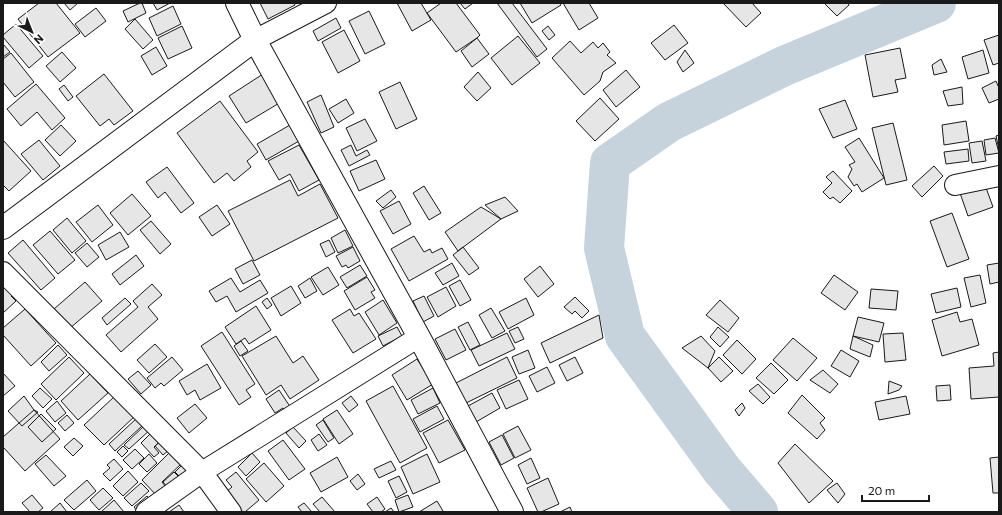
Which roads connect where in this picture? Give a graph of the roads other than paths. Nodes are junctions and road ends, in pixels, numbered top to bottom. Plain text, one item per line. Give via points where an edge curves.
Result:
1 (237, 3) edge
2 (326, 3) edge
3 (255, 40) junction
4 (999, 176) edge
5 (955, 185) dead end
6 (3, 228) edge
7 (3, 272) edge
8 (419, 337) junction
9 (202, 472) junction
10 (146, 512) edge
11 (231, 512) edge
12 (512, 512) edge

1 - 3 street
2 - 3 street
3 - 6 street
3 - 8 street
4 - 5 street
7 - 9 street
8 - 9 street
8 - 12 street
9 - 10 street
9 - 11 street

